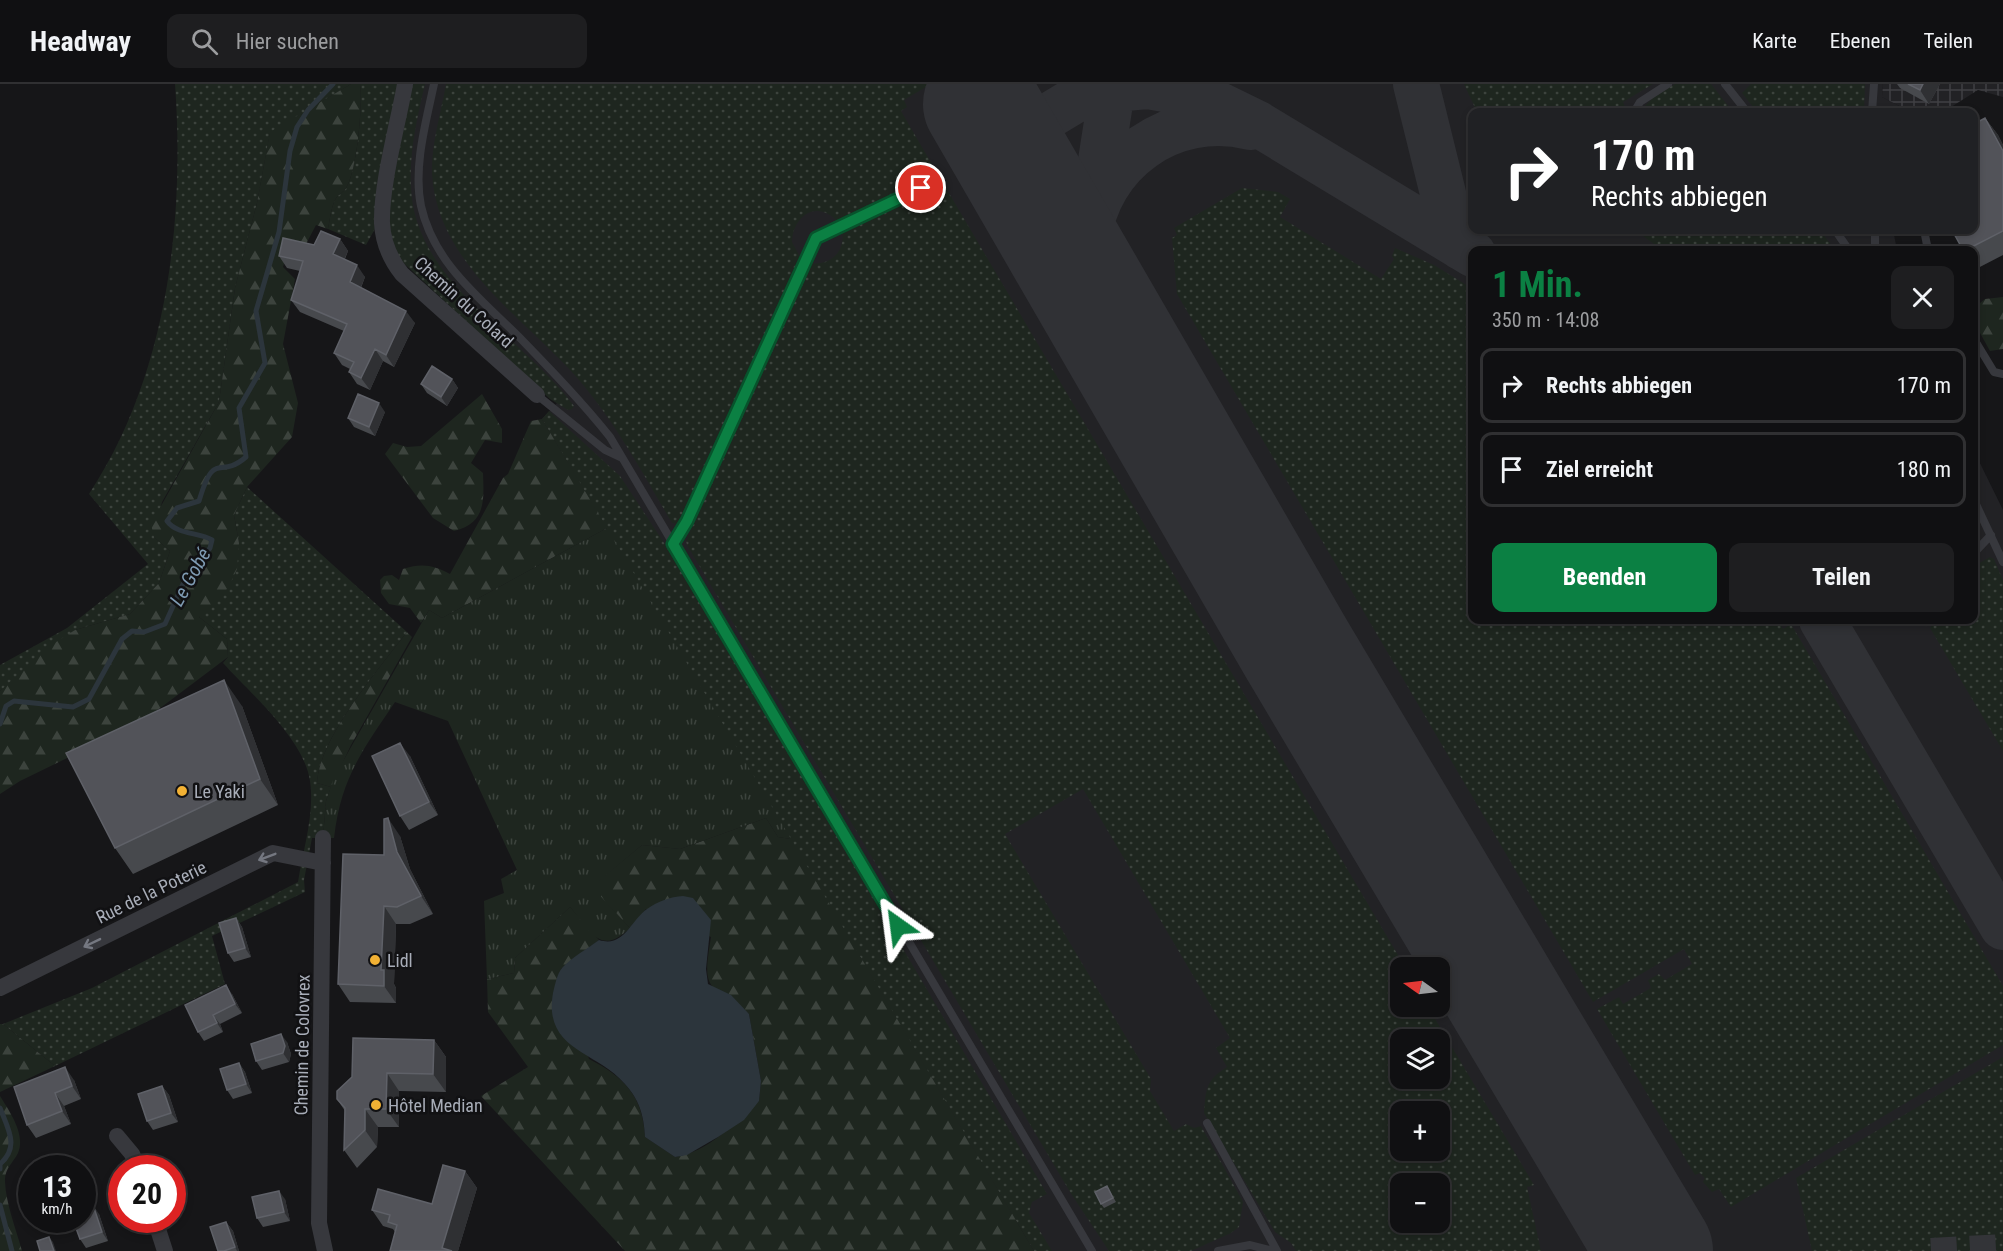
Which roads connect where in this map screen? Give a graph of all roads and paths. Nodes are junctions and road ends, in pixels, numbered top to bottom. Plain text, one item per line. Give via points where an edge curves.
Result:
1 (405, 84) edge
2 (434, 84) edge
3 (1668, 84) edge
4 (1725, 84) edge
5 (1874, 84) edge
6 (1636, 108) edge
7 (1744, 108) edge
8 (1872, 108) edge
9 (940, 178) dead end
10 (1978, 346) edge
11 (2003, 374) edge
12 (537, 395) joint
13 (622, 459) junction
14 (1978, 508) edge
15 (1991, 535) junction
16 (673, 544) junction
17 (1978, 549) edge
18 (2003, 562) edge
19 (323, 838) dead end
20 (323, 862) junction
21 (0, 988) edge
22 (1207, 1123) dead end
23 (117, 1136) dead end
24 (132, 1155) edge
25 (159, 1233) edge
26 (165, 1251) edge
27 (325, 1251) edge
28 (1092, 1251) edge
29 (1218, 1251) edge
30 (1275, 1251) edge

1 - 12 street, Chemin du Colard via 382,211 392,261
2 - 13 lane via 419,177 421,205 432,237 447,264 471,291 575,394 610,437
3 - 6 lane
4 - 7 lane
5 - 8 lane
9 - 16 lane via 816,238
10 - 11 lane via 1994,372
12 - 13 lane via 604,450
13 - 16 lane
14 - 15 lane
15 - 17 lane
15 - 18 lane
16 - 28 lane
19 - 20 street, Chemin de Colovrex
20 -> 21 street, Rue de la Poterie via 273,853
20 - 27 street, Chemin de Colovrex via 320,1223
22 - 30 lane
23 - 24 street
25 - 26 street
29 - 30 lane via 1250,1245

